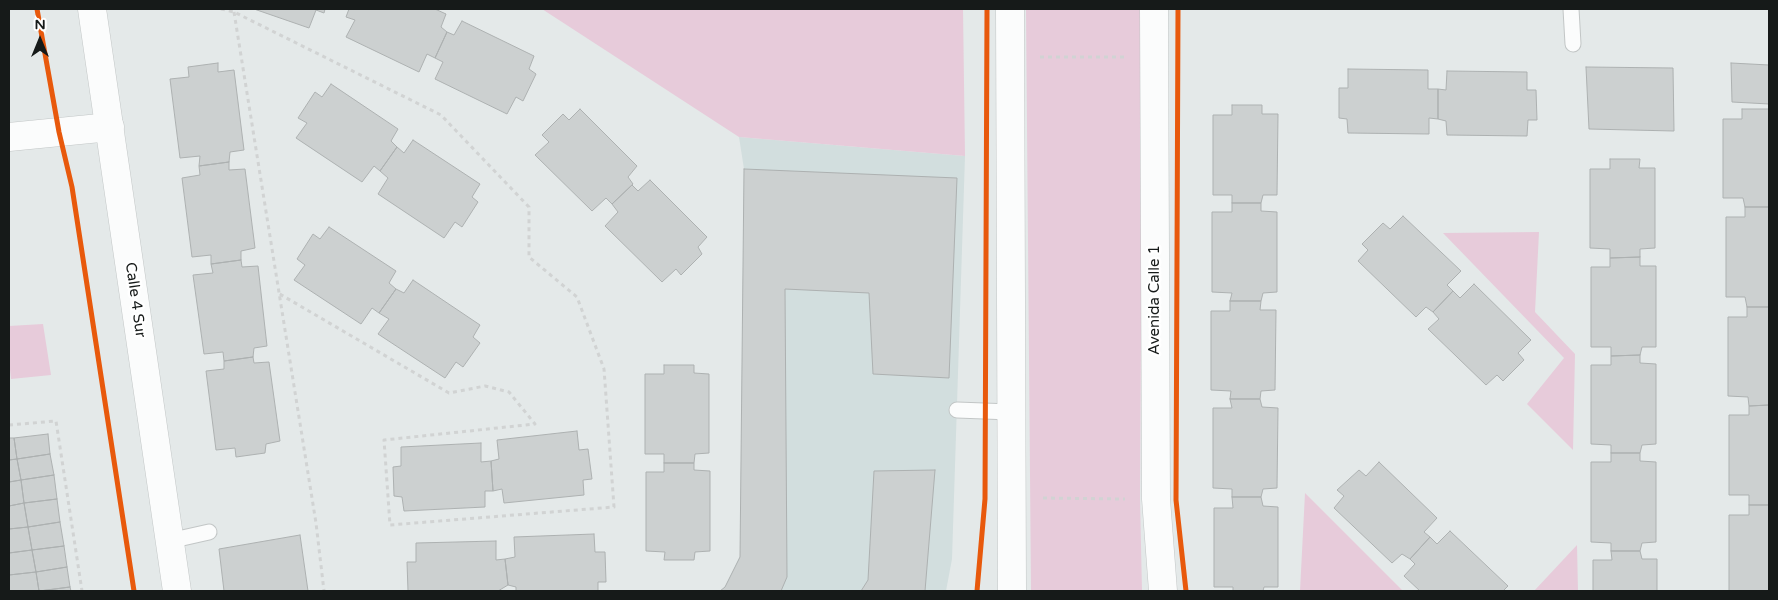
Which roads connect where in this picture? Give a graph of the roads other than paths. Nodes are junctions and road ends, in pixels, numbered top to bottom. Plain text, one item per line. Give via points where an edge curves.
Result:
1 (92, 9) edge
2 (1010, 9) edge
3 (1154, 9) edge
4 (1572, 9) edge
5 (1573, 44) dead end
6 (110, 127) junction
7 (9, 137) edge
8 (957, 410) dead end
9 (1011, 412) junction
10 (209, 532) dead end
11 (169, 541) junction
12 (177, 591) edge
13 (1012, 591) edge
14 (1163, 591) edge

1 - 6 main road, Calle 4 Sur
2 - 9 main road
3 - 14 main road, Avenida Calle 1 via 1156,499
4 - 5 lane
6 - 7 main road
6 - 11 main road, Calle 4 Sur
8 - 9 lane
9 - 13 main road
10 - 11 lane
11 - 12 main road, Calle 4 Sur

